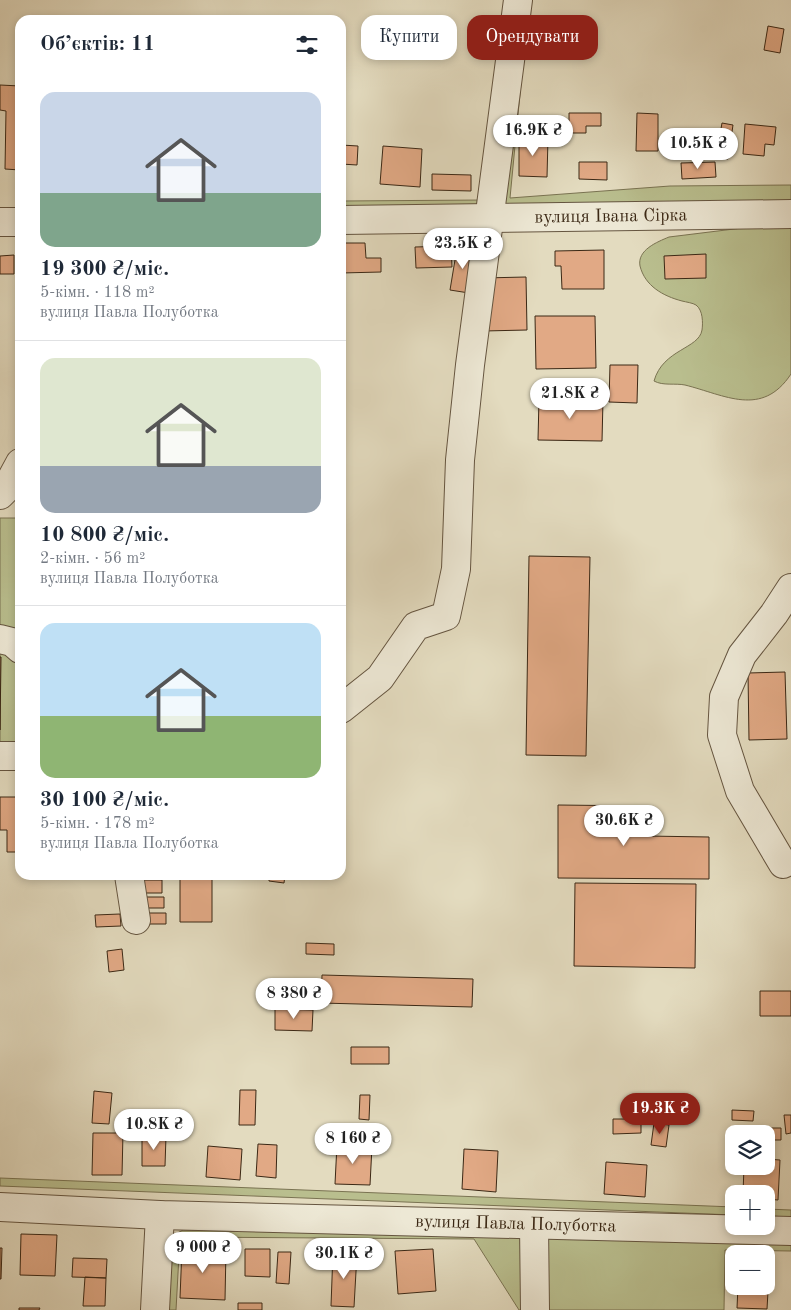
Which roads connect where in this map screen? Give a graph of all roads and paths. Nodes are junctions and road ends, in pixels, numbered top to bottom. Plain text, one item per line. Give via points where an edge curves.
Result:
1 (518, 0) edge
2 (791, 214) edge
3 (490, 219) junction
4 (346, 220) edge
5 (0, 222) edge
6 (15, 222) edge
7 (15, 472) edge
8 (0, 496) edge
9 (791, 588) edge
10 (0, 639) edge
11 (15, 645) edge
12 (346, 705) edge
13 (0, 756) edge
14 (15, 756) edge
15 (783, 864) dead end
16 (130, 880) edge
17 (136, 920) dead end
18 (0, 1207) edge
19 (160, 1215) junction
20 (534, 1225) junction
21 (791, 1231) edge
22 (155, 1310) edge
23 (535, 1310) edge

1 - 3 street
2 - 3 street, вулиця Івана Сірка
3 - 4 street, вулиця Івана Сірка
3 - 12 street via 462,441 456,570 446,616 416,626 380,678
5 - 6 street
7 - 8 street
9 - 15 street via 742,655 724,697 722,735 740,791
10 - 11 street
13 - 14 street
16 - 17 street
18 - 19 street, вулиця Павла Полуботка
19 - 20 street, вулиця Павла Полуботка
19 - 22 street
20 - 21 street, вулиця Павла Полуботка
20 - 23 street

